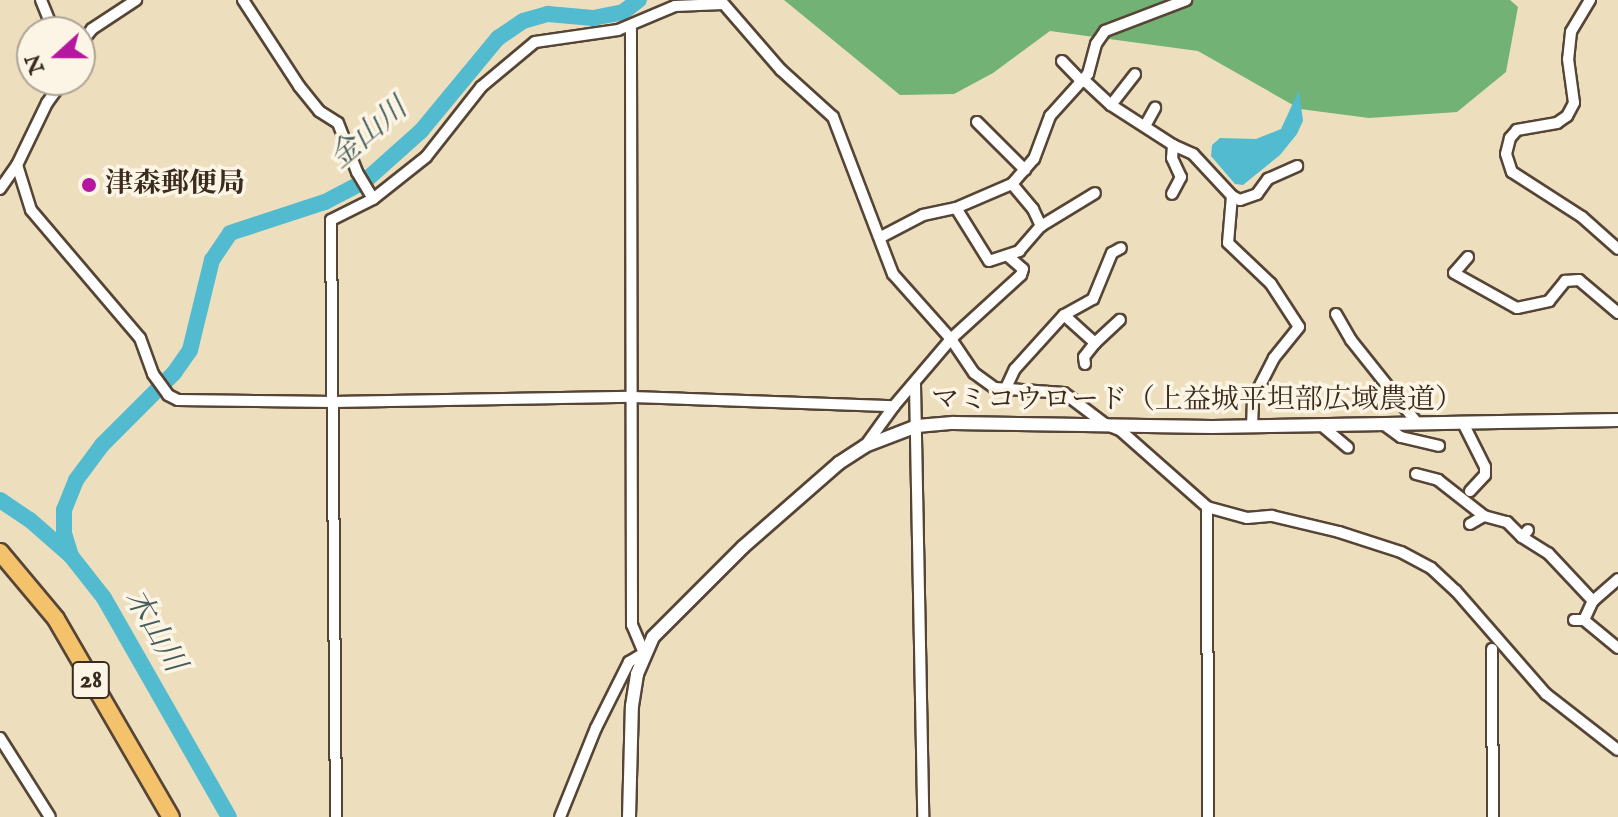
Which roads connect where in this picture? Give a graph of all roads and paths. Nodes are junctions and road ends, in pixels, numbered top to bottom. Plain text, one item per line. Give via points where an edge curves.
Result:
1 (136, 0) edge
2 (243, 0) edge
3 (1186, 0) edge
4 (1590, 0) edge
5 (722, 2) edge
6 (96, 26) edge
7 (631, 26) junction
8 (1062, 61) dead end
9 (1135, 74) dead end
10 (1083, 81) junction
11 (52, 96) edge
12 (1111, 105) junction
13 (1155, 108) dead end
14 (977, 122) dead end
15 (1145, 126) junction
16 (1173, 145) junction
17 (17, 165) junction
18 (1297, 166) dead end
19 (1025, 170) junction
20 (1012, 184) junction
21 (0, 189) edge
22 (1095, 193) dead end
23 (1172, 194) dead end
24 (371, 196) junction
25 (1232, 196) junction
26 (956, 208) junction
27 (1041, 226) junction
28 (881, 237) junction
29 (1121, 248) dead end
30 (1618, 249) edge
31 (1009, 257) junction
32 (1468, 257) dead end
33 (1618, 313) edge
34 (1336, 314) dead end
35 (1064, 315) junction
36 (1120, 320) dead end
37 (951, 339) junction
38 (1095, 343) junction
39 (1085, 364) dead end
40 (915, 385) junction
41 (1005, 390) junction
42 (632, 397) junction
43 (333, 402) junction
44 (894, 406) junction
45 (1618, 420) edge
46 (1463, 423) junction
47 (1105, 424) junction
48 (1383, 424) junction
49 (1418, 424) junction
50 (1321, 425) junction
51 (917, 426) junction
52 (1252, 427) junction
53 (865, 446) junction
54 (1439, 446) dead end
55 (1348, 448) dead end
56 (1416, 474) dead end
57 (1470, 491) dead end
58 (1207, 507) junction
59 (1484, 516) junction
60 (1470, 524) dead end
61 (0, 552) edge
62 (1618, 579) edge
63 (1593, 601) junction
64 (1618, 648) edge
65 (1492, 649) dead end
66 (644, 653) junction
67 (0, 738) edge
68 (1618, 750) edge
69 (50, 817) edge
70 (171, 817) edge
71 (336, 817) edge
72 (560, 817) edge
73 (629, 817) edge
74 (923, 817) edge
75 (1208, 817) edge
76 (1493, 817) edge

1 - 6 street
2 - 24 street via 299,86 319,111 338,123
3 - 10 street via 1105,31
4 - 30 street via 1571,32 1568,59 1574,103 1567,116 1557,123 1517,130 1506,154 1512,172 1582,217
5 - 7 street via 675,6
5 - 28 street via 781,70 833,117
7 - 24 street via 535,42 481,87 426,157
7 - 42 street
8 - 10 street
9 - 12 street
10 - 12 street
10 - 19 street via 1050,116
11 - 17 street
12 - 15 street
13 - 15 street
14 - 19 street
15 - 16 street
16 - 23 street via 1172,158 1181,177
16 - 25 street via 1193,154
17 - 21 street
17 - 43 street via 31,210 140,338 153,374 168,395 178,400
18 - 25 street via 1268,179 1257,194 1240,200
19 - 20 street
20 - 26 street
20 - 27 street
22 - 27 street
24 - 43 street via 331,220
25 - 52 street via 1228,243 1271,284 1299,327 1274,358 1253,399
26 - 28 street via 923,215
26 - 31 street via 989,261
27 - 31 street
28 - 37 street via 893,274
29 - 35 street via 1112,253 1093,299
31 - 37 street via 1023,269 1021,275
32 - 33 street via 1454,273 1517,308 1549,301 1565,281 1579,280
34 - 49 street
35 - 38 street
35 - 41 street via 1015,369
36 - 38 street
37 - 40 street
37 - 41 street via 974,373
38 - 39 street
40 - 44 street
40 - 51 street
41 - 47 street via 1057,390
42 - 43 street
42 - 44 street
42 - 66 street via 632,625
43 - 71 street
44 - 53 street
45 - 46 street, マミコウロード（上益城平坦部広域農道）
46 - 49 street, マミコウロード（上益城平坦部広域農道）
46 - 57 street via 1485,467 1485,475
47 - 51 street, マミコウロード（上益城平坦部広域農道）
47 - 52 street, マミコウロード（上益城平坦部広域農道）
47 - 58 street via 1120,430
48 - 49 street, マミコウロード（上益城平坦部広域農道）
48 - 50 street, マミコウロード（上益城平坦部広域農道）
48 - 54 street via 1401,437
50 - 52 street, マミコウロード（上益城平坦部広域農道）
50 - 55 street
51 - 53 street, マミコウロード（上益城平坦部広域農道）
51 - 74 street
53 - 66 street, マミコウロード（上益城平坦部広域農道） via 839,463 694,593
56 - 59 street via 1438,480
58 - 68 street via 1339,532 1431,568 1546,694
58 - 75 street
59 - 60 street
59 - 63 street via 1525,534
61 - 70 main road, 28 via 56,619
62 - 63 street
63 - 64 street via 1579,620
65 - 76 street
66 - 72 street via 629,662 617,685
66 - 73 street, マミコウロード（上益城平坦部広域農道） via 632,706
67 - 69 street

